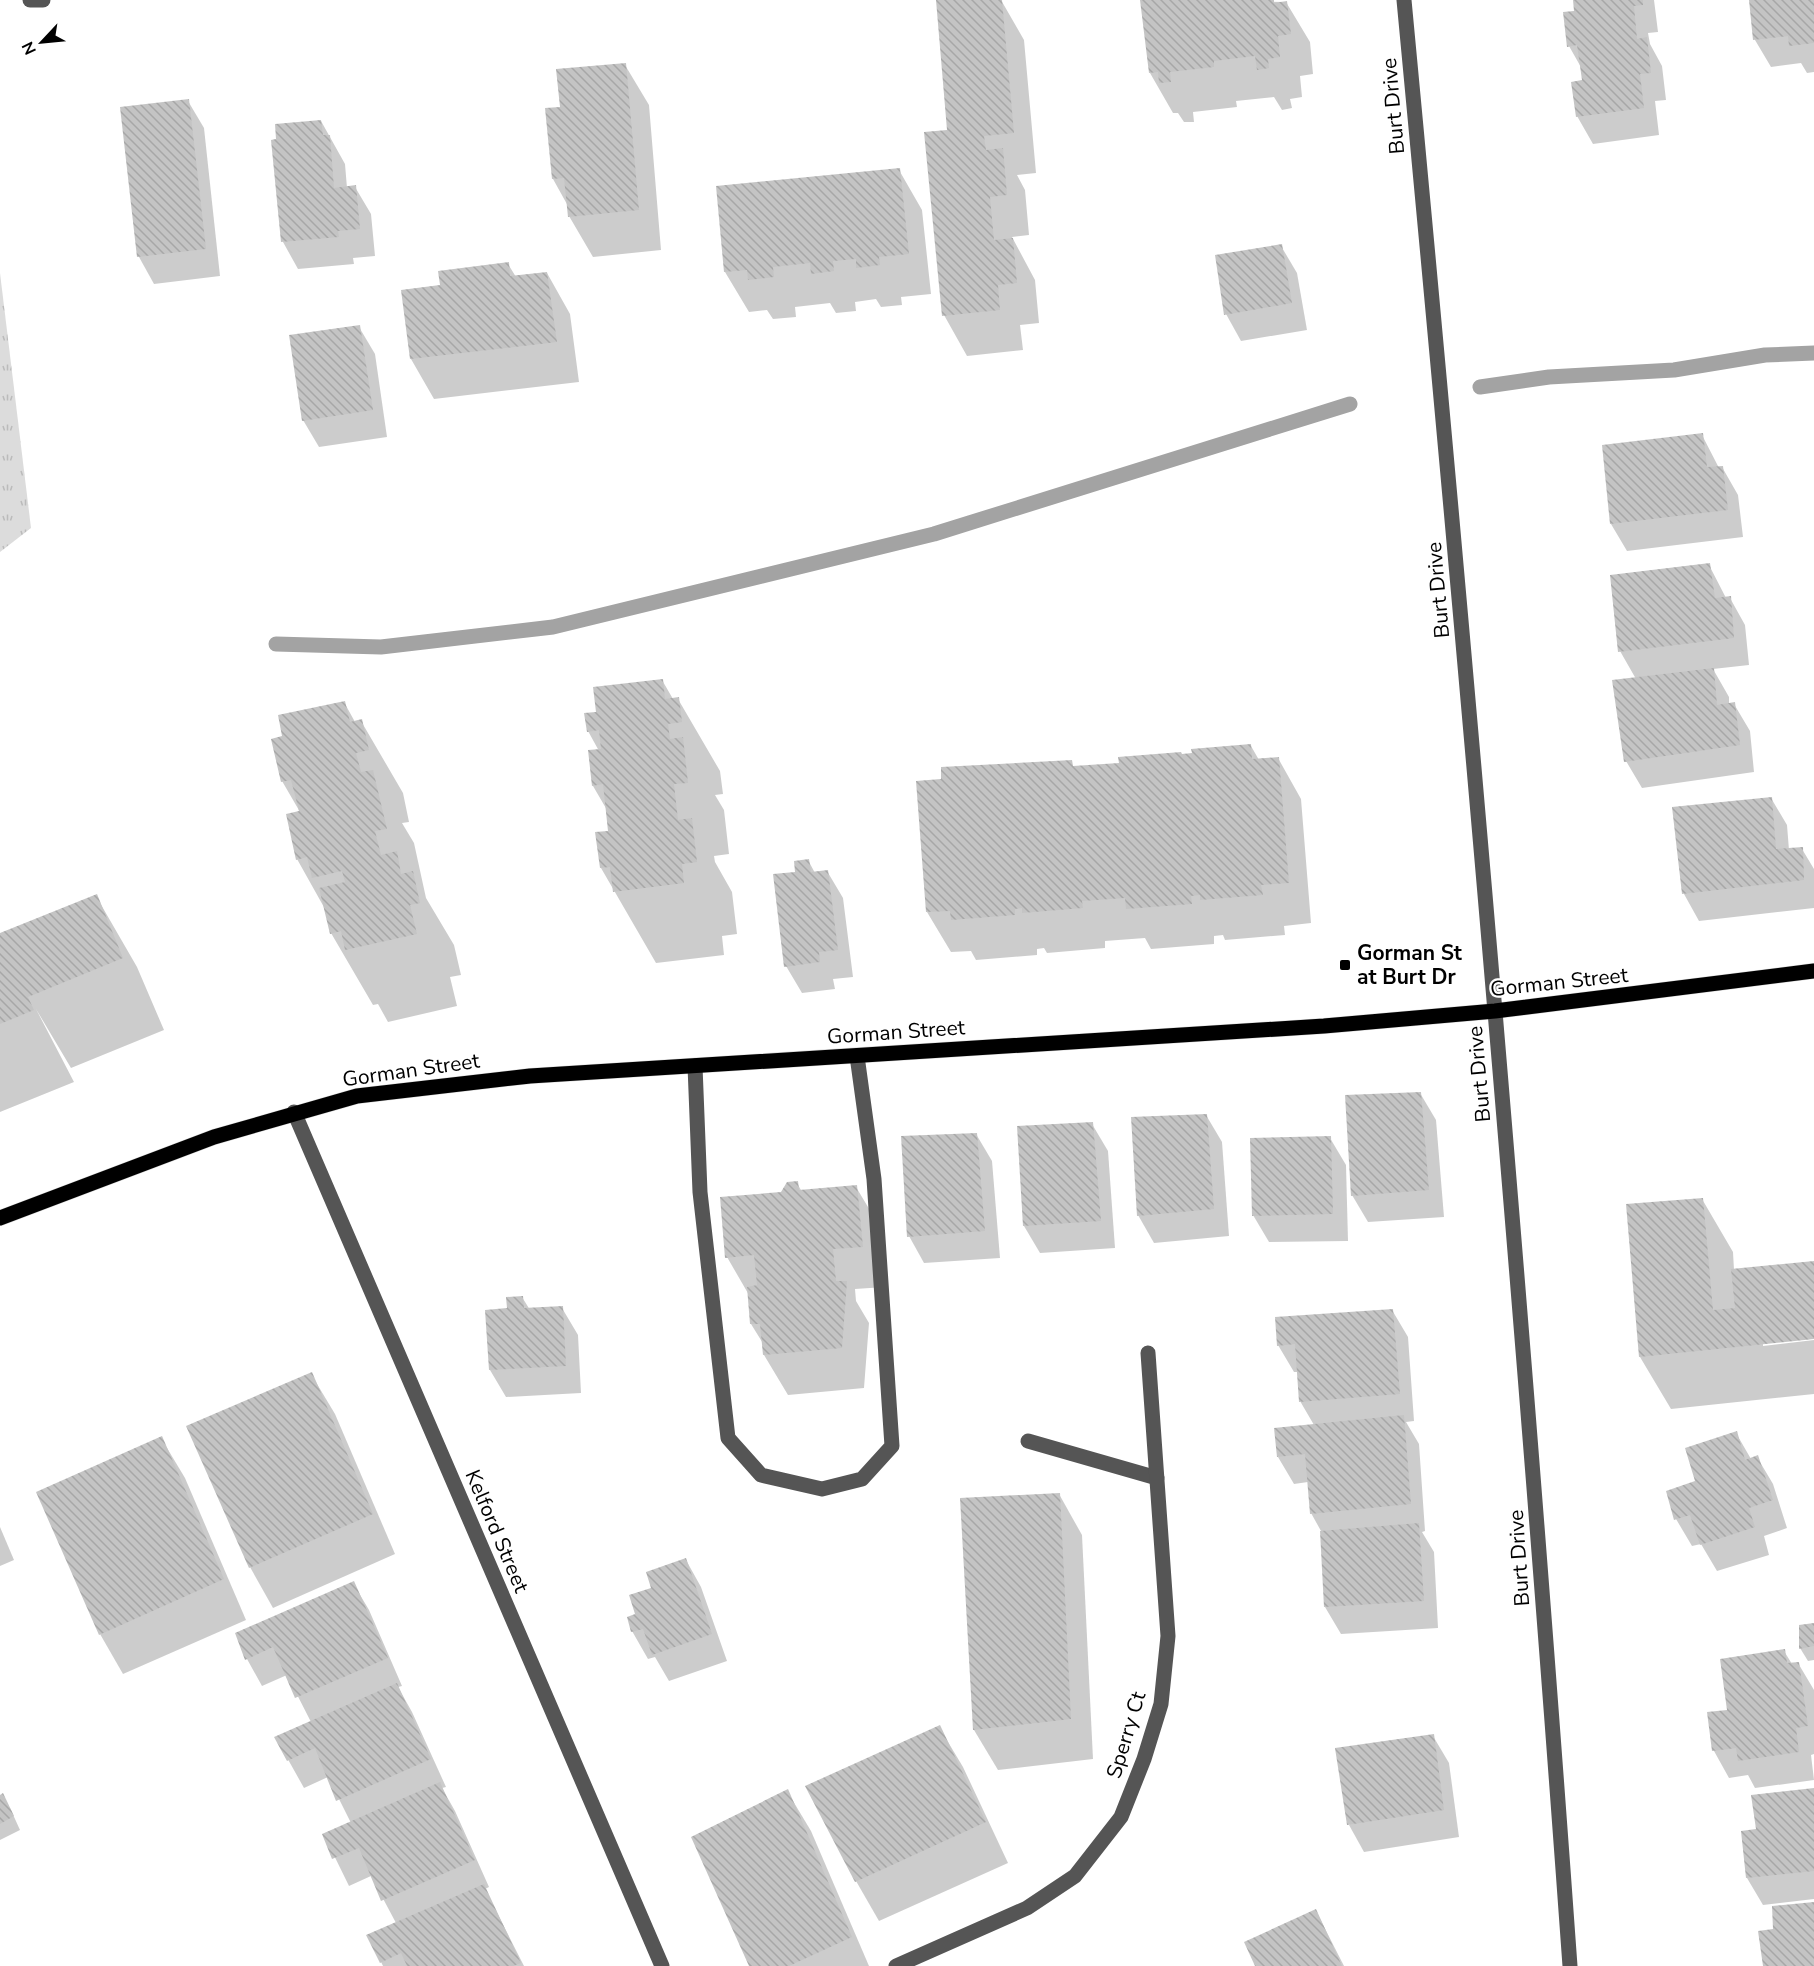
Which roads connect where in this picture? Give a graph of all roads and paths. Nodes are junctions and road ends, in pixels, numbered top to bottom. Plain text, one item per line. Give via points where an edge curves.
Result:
1 (30, 0) edge
2 (44, 0) edge
3 (1404, 0) edge
4 (1814, 971) edge
5 (1495, 1011) junction
6 (857, 1056) junction
7 (695, 1066) junction
8 (294, 1112) junction
9 (0, 1218) edge
10 (1148, 1353) dead end
11 (1028, 1440) dead end
12 (1157, 1478) junction
13 (662, 1966) edge
14 (896, 1966) edge
15 (1570, 1966) edge

1 - 2 street
3 - 5 street, Burt Drive
4 - 5 main road, Gorman Street
5 - 6 main road, Gorman Street
5 - 15 street, Burt Drive
6 - 7 main road, Gorman Street
6 - 7 street via 874,1179 892,1446 862,1479 822,1489 761,1475 728,1437 700,1192
7 - 8 main road, Gorman Street via 530,1076 369,1094
8 - 9 main road, Gorman Street via 214,1137
8 - 13 street, Kelford Street
10 - 12 street, Sperry Ct
11 - 12 street
12 - 14 street, Sperry Ct via 1168,1636 1161,1704 1121,1817 1075,1876 1056,1889 1026,1908

